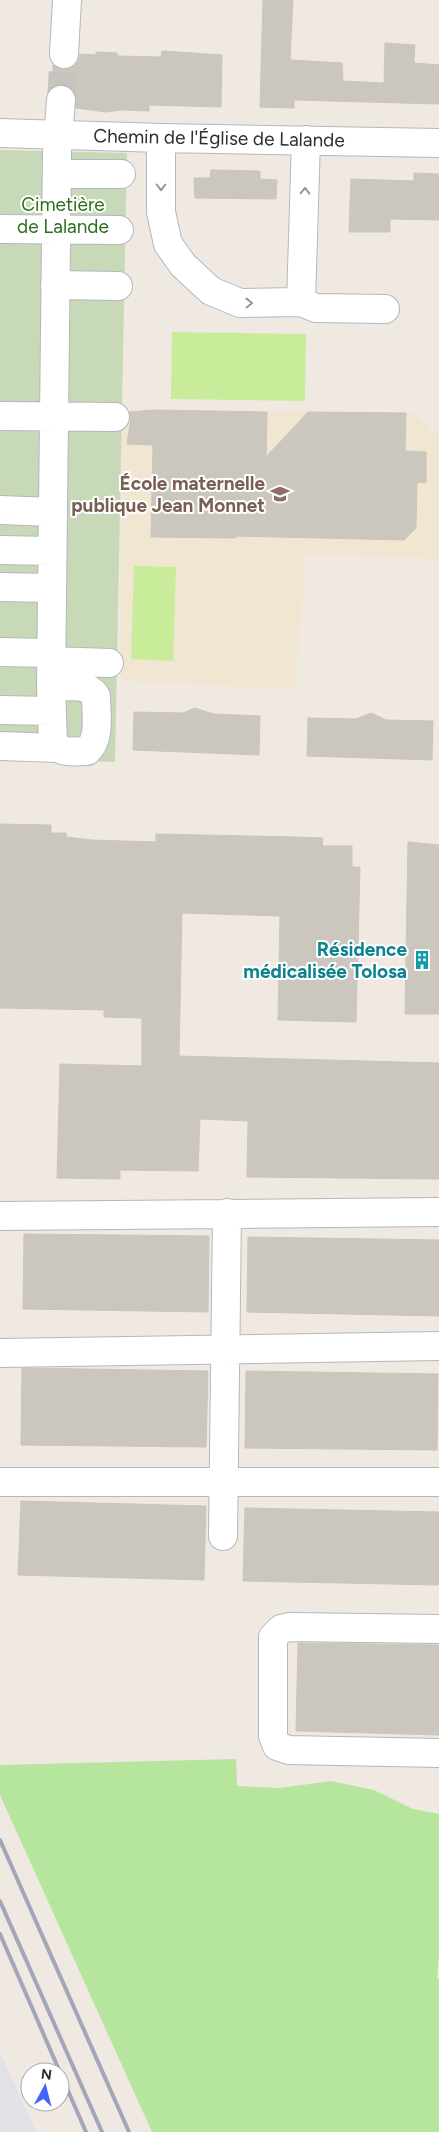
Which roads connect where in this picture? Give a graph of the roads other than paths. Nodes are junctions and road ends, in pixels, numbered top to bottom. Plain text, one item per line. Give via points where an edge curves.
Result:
1 (67, 0) edge
2 (64, 54) tunnel mouth
3 (61, 100) tunnel mouth
4 (0, 133) edge
5 (58, 134) junction
6 (162, 138) junction
7 (306, 140) junction
8 (439, 143) edge
9 (57, 174) junction
10 (121, 174) dead end
11 (0, 229) edge
12 (57, 230) junction
13 (119, 230) dead end
14 (55, 285) junction
15 (118, 286) dead end
16 (301, 302) junction
17 (384, 309) dead end
18 (0, 416) edge
19 (53, 417) junction
20 (115, 417) dead end
21 (0, 510) edge
22 (52, 512) junction
23 (0, 550) edge
24 (51, 551) junction
25 (0, 587) edge
26 (51, 588) junction
27 (0, 652) edge
28 (109, 663) dead end
29 (51, 678) junction
30 (0, 710) edge
31 (0, 746) edge
32 (57, 748) junction
33 (439, 1212) edge
34 (227, 1213) junction
35 (0, 1216) edge
36 (439, 1346) edge
37 (225, 1350) junction
38 (0, 1353) edge
39 (0, 1482) edge
40 (439, 1482) edge
41 (223, 1483) junction
42 (223, 1536) dead end
43 (439, 1629) edge
44 (439, 1753) edge

1 - 2 street
3 - 5 street
4 - 5 street, Chemin de l'Église de Lalande
5 - 6 street, Chemin de l'Église de Lalande
5 - 9 street
6 - 7 street, Chemin de l'Église de Lalande
6 -> 16 street via 162,212 168,244 183,265 211,291 240,303
7 - 8 street, Chemin de l'Église de Lalande
16 -> 7 street
9 - 10 street
9 - 12 street
11 - 12 street
12 - 13 street
12 - 14 street
14 - 15 street
14 - 19 street
16 - 17 street via 316,308
18 - 19 street
19 - 20 street
19 - 22 street
21 - 22 street
22 - 24 street
23 - 24 street
24 - 26 street
25 - 26 street
26 - 29 street
27 - 29 street
28 - 29 street
29 - 30 street
29 - 32 street via 53,741
29 - 32 street via 86,687 96,696 96,739 93,746 87,751 64,752
31 - 32 street
33 - 34 street
34 - 35 street
34 - 37 street
36 - 37 street
37 - 38 street
37 - 41 street
39 - 41 street
40 - 41 street
41 - 42 street
43 - 44 street via 290,1627 281,1629 273,1638 273,1736 277,1746 289,1750

